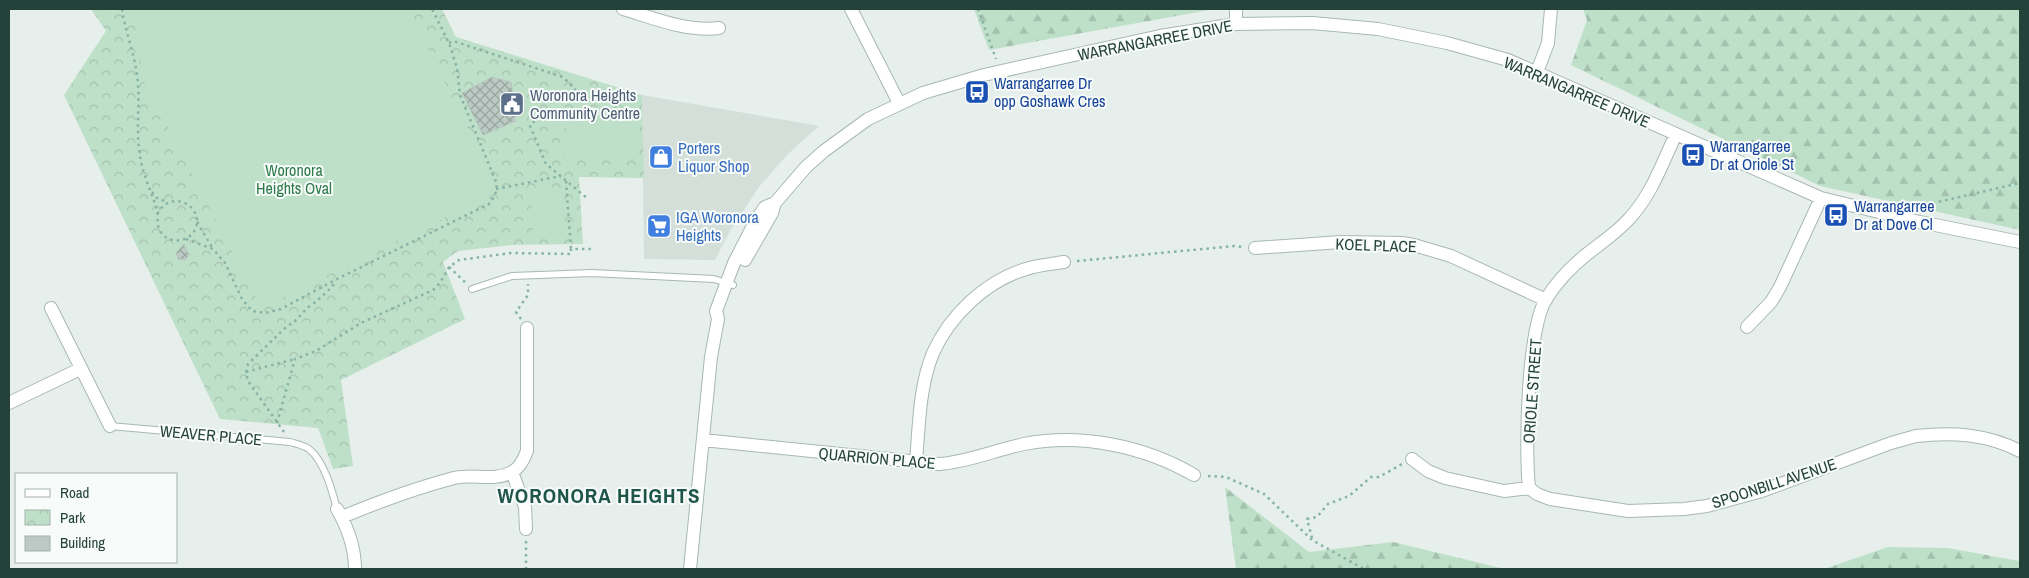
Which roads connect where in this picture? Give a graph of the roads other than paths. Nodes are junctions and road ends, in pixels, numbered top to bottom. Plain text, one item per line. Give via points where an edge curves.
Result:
1 (623, 9) edge
2 (851, 9) edge
3 (1236, 9) edge
4 (1551, 9) edge
5 (1236, 24) junction
6 (719, 28) dead end
7 (1537, 72) junction
8 (899, 103) junction
9 (1676, 134) junction
10 (1821, 198) junction
11 (2020, 242) edge
12 (1255, 248) road end
13 (1064, 262) road end
14 (729, 283) junction
15 (472, 289) road end
16 (1546, 300) junction
17 (51, 308) dead end
18 (1747, 326) dead end
19 (527, 328) road end
20 (80, 369) junction
21 (9, 404) edge
22 (110, 426) joint
23 (703, 440) junction
24 (2020, 451) edge
25 (1412, 459) road end
26 (916, 462) junction
27 (512, 472) junction
28 (1194, 475) road end
29 (1529, 488) junction
30 (339, 513) junction
31 (526, 529) road end
32 (355, 569) edge
33 (690, 569) edge

1 - 6 street via 687,28
2 - 8 street
3 - 5 street
4 - 7 street via 1548,43
5 - 7 street, WARRANGARREE DRIVE via 1312,23 1378,29 1447,43 1508,60
5 - 8 street, WARRANGARREE DRIVE via 1160,36 1001,71 951,83
7 - 9 street, WARRANGARREE DRIVE
8 - 14 street, WARRANGARREE DRIVE via 868,119 824,151 791,183 774,203 772,213
9 - 10 street, WARRANGARREE DRIVE
9 - 16 street, ORIOLE STREET via 1660,171 1637,210 1617,231 1580,260
10 - 11 street, WARRANGARREE DRIVE
10 - 18 street via 1780,287 1771,302
12 - 16 street, KOEL PLACE via 1341,242 1414,245 1451,256
13 - 26 street via 1028,268 1005,278 968,304 955,319 933,354 926,377
14 - 15 lane via 714,279 592,273 512,276
14 - 23 street, WARRANGARREE DRIVE via 711,357
16 - 29 street, ORIOLE STREET via 1537,330 1530,376
17 - 20 street, WEAVER PLACE
19 - 27 street via 527,451
20 - 21 street
20 - 22 street, WEAVER PLACE
22 - 30 lane, WEAVER PLACE via 303,445 316,458 330,484
23 - 26 street, QUARRION PLACE
23 - 33 street, WARRANGARREE DRIVE
24 - 29 street, SPOONBILL AVENUE via 1976,436 1940,433 1916,436 1747,495 1684,509 1596,507 1550,499
25 - 29 street via 1445,478 1504,491
26 - 28 street, QUARRION PLACE via 955,463 1026,444 1079,441 1105,443 1154,456
27 - 30 street via 492,477 456,477
27 - 31 street via 525,507
30 - 32 street via 352,544

